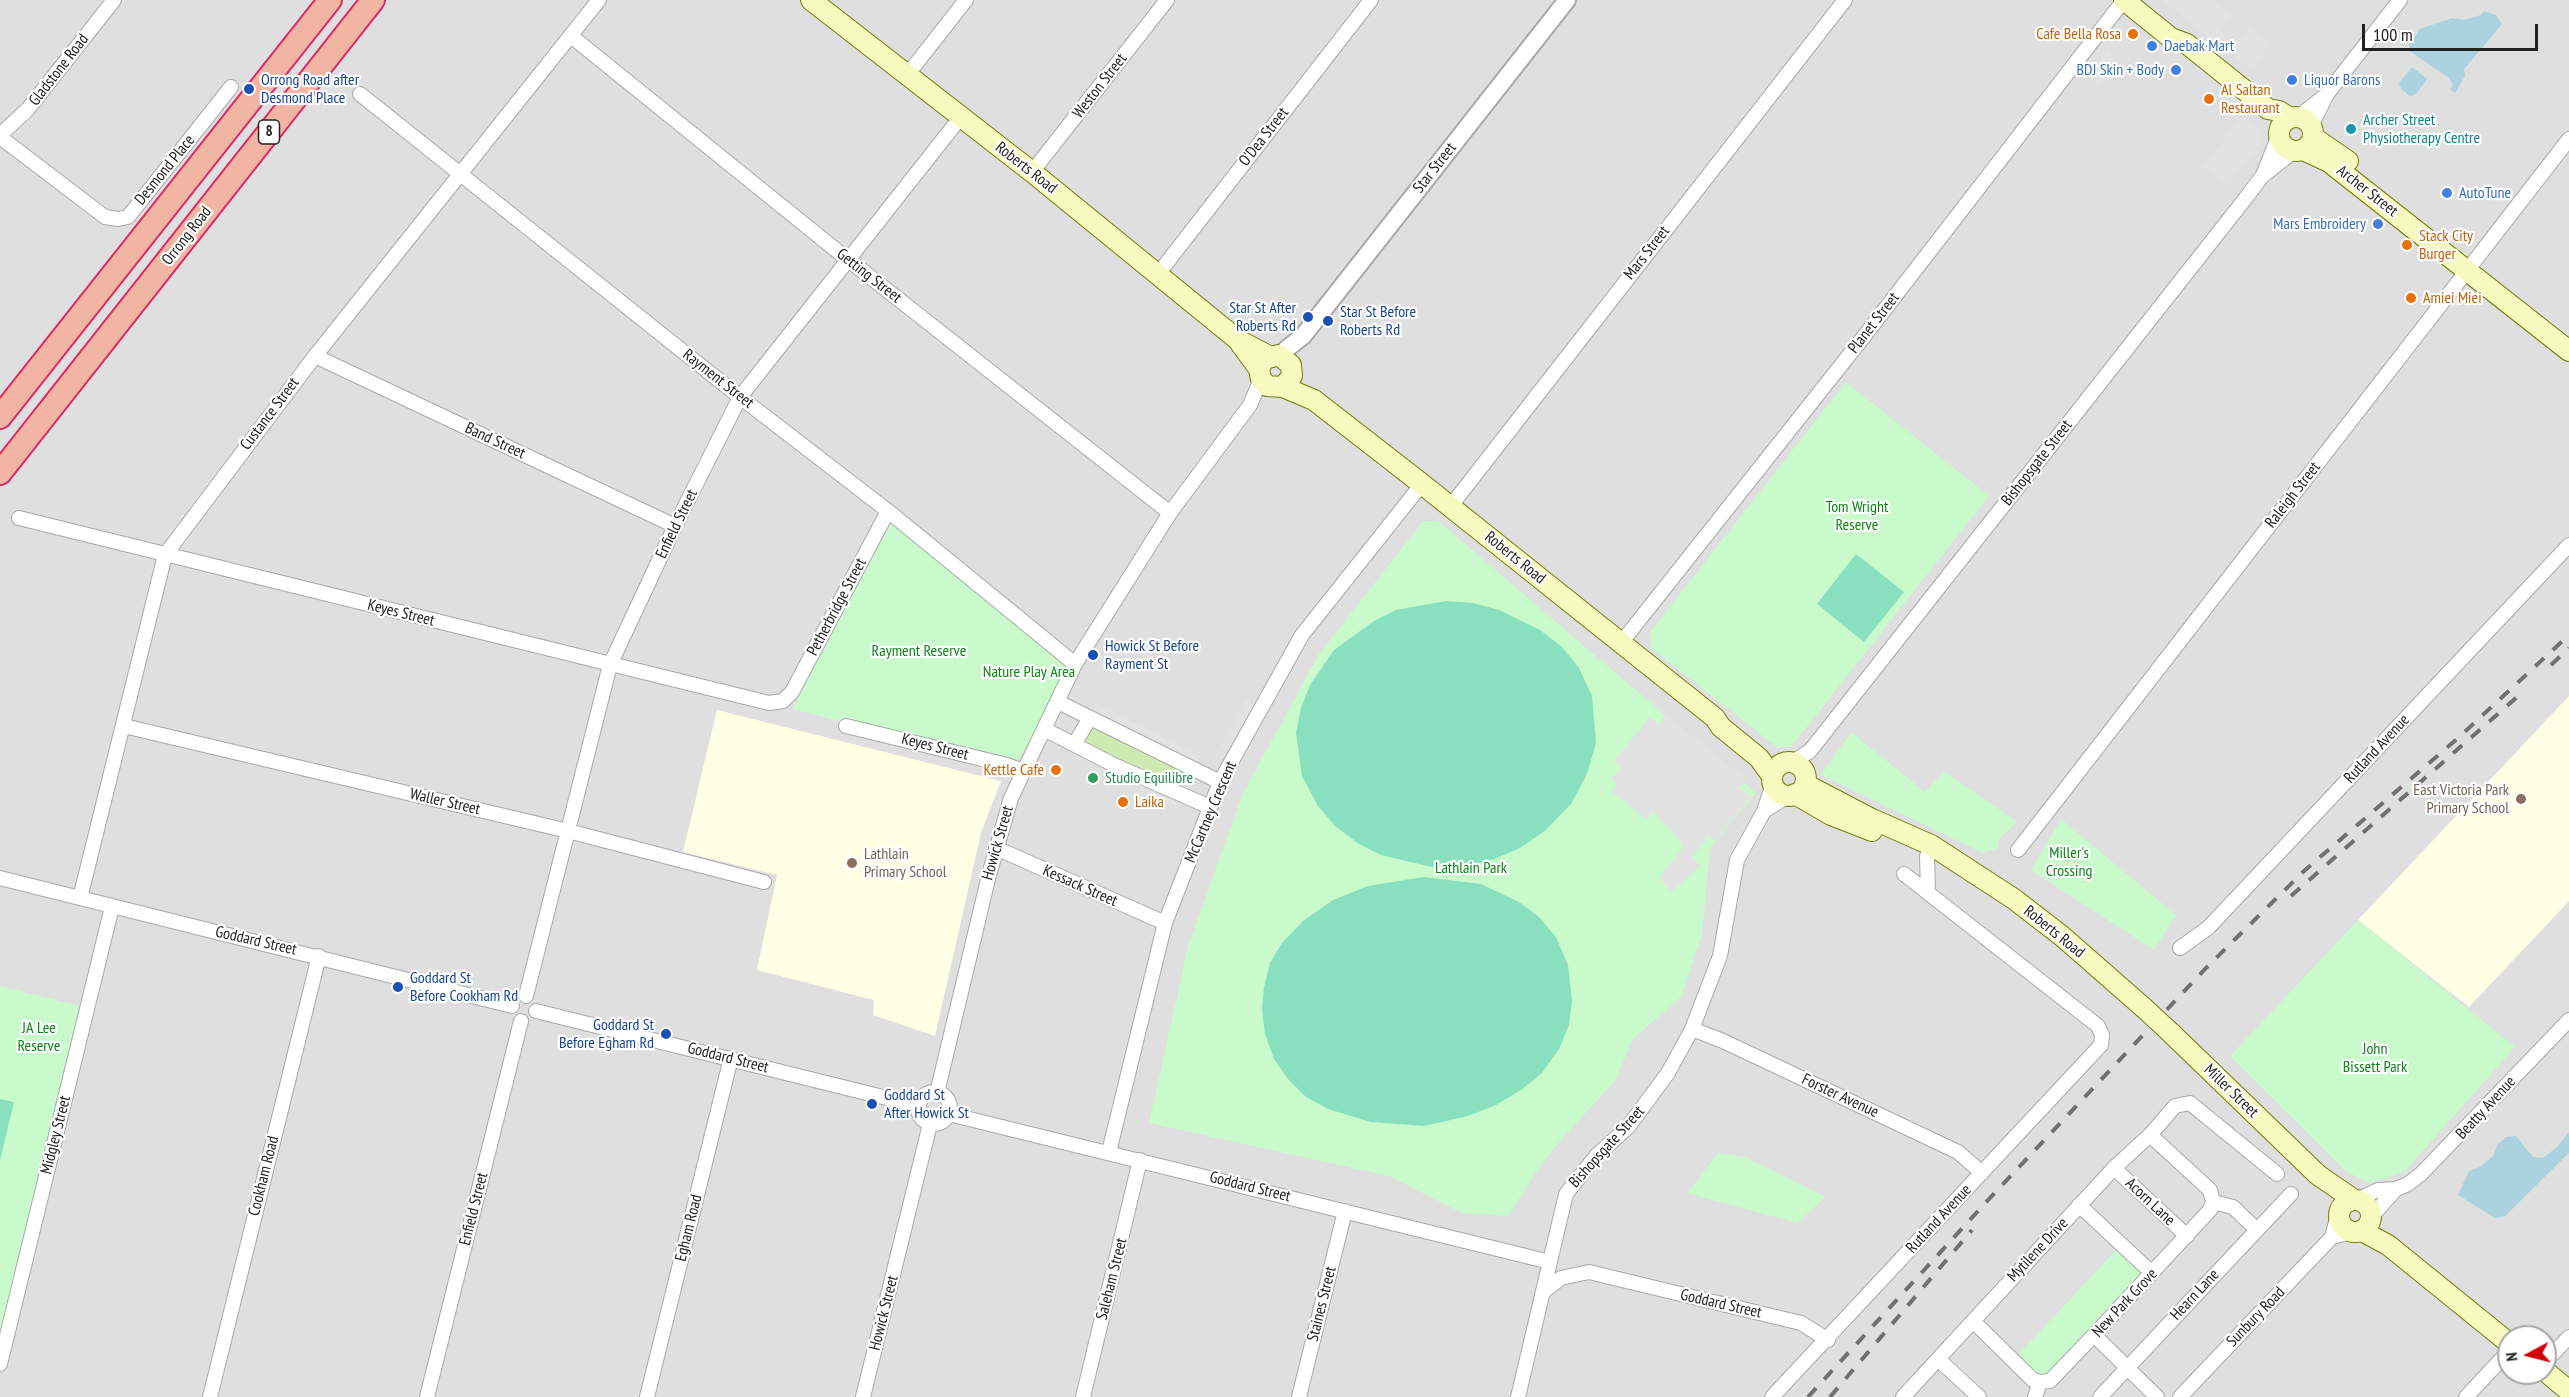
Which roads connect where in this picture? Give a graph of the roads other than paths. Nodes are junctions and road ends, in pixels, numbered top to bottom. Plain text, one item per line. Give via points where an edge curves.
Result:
1 (114, 0) edge
2 (330, 0) edge
3 (373, 0) edge
4 (599, 0) edge
5 (811, 0) edge
6 (966, 0) edge
7 (1167, 0) edge
8 (1371, 0) edge
9 (1567, 0) edge
10 (1845, 0) edge
11 (2124, 0) edge
12 (2139, 0) edge
13 (2400, 0) edge
14 (571, 36) junction
15 (2187, 44) junction
16 (908, 74) junction
17 (231, 87) dead end
18 (360, 94) dead end
19 (960, 118) junction
20 (2296, 133) junction
21 (0, 136) edge
22 (2569, 139) edge
23 (1032, 172) junction
24 (460, 174) junction
25 (2263, 175) junction
26 (850, 261) junction
27 (2470, 267) junction
28 (1158, 274) junction
29 (2569, 337) edge
30 (2569, 351) edge
31 (315, 356) junction
32 (1276, 371) junction
33 (740, 397) junction
34 (0, 417) edge
35 (0, 473) edge
36 (1422, 484) junction
37 (1450, 507) junction
38 (888, 511) junction
39 (1170, 513) junction
40 (19, 518) dead end
41 (675, 526) junction
42 (2569, 545) edge
43 (165, 555) junction
44 (1621, 643) junction
45 (610, 664) junction
46 (1075, 664) junction
47 (783, 701) joint
48 (1058, 702) junction
49 (1090, 718) junction
50 (124, 726) junction
51 (846, 726) dead end
52 (1044, 729) junction
53 (1075, 743) junction
54 (1187, 766) junction
55 (1023, 771) junction
56 (1790, 778) junction
57 (1220, 782) junction
58 (1177, 790) junction
59 (1210, 807) junction
60 (568, 831) junction
61 (996, 848) junction
62 (2018, 850) dead end
63 (1928, 856) junction
64 (1958, 865) junction
65 (1904, 874) dead end
66 (0, 878) edge
67 (764, 882) dead end
68 (1928, 893) junction
69 (80, 898) junction
70 (112, 907) junction
71 (1165, 924) junction
72 (2180, 948) dead end
73 (319, 956) junction
74 (526, 996) junction
75 (512, 1006) junction
76 (2144, 1008) joint
77 (536, 1011) junction
78 (2569, 1020) edge
79 (521, 1021) junction
80 (1692, 1029) junction
81 (731, 1058) junction
82 (937, 1093) junction
83 (919, 1106) junction
84 (2175, 1106) joint
85 (949, 1114) junction
86 (930, 1124) junction
87 (2150, 1135) junction
88 (1109, 1152) junction
89 (1140, 1160) junction
90 (2114, 1168) junction
91 (1982, 1173) junction
92 (2277, 1174) dead end
93 (2396, 1189) junction
94 (2291, 1194) dead end
95 (2213, 1202) junction
96 (2079, 1205) junction
97 (2348, 1205) junction
98 (1345, 1211) junction
99 (2364, 1225) junction
100 (2257, 1230) junction
101 (2187, 1236) junction
102 (2332, 1237) junction
103 (1550, 1262) junction
104 (2152, 1273) junction
105 (1543, 1292) junction
106 (1973, 1321) junction
107 (2497, 1333) edge
108 (2094, 1335) junction
109 (2569, 1337) edge
110 (1827, 1340) junction
111 (2557, 1350) edge
112 (1938, 1359) junction
113 (2497, 1364) edge
114 (0, 1365) edge
115 (2127, 1368) junction
116 (2557, 1380) edge
117 (2040, 1382) junction
118 (2569, 1390) edge
119 (210, 1397) edge
120 (427, 1397) edge
121 (646, 1397) edge
122 (863, 1397) edge
123 (1083, 1397) edge
124 (1299, 1397) edge
125 (1518, 1397) edge
126 (1772, 1397) edge
127 (1903, 1397) edge
128 (1979, 1397) edge
129 (2035, 1397) edge
130 (2100, 1397) edge
131 (2157, 1397) edge
132 (2180, 1397) edge
133 (2466, 1397) edge

1 - 21 street, Gladstone Road via 28,110
2 - 34 highway, Orrong Road / 8
3 - 35 highway, Orrong Road / 8
4 - 14 street, Custance Street
5 - 16 main road, Roberts Road
6 - 16 street
7 - 23 street, Weston Street
8 - 28 street, O'Dea Street
9 - 32 street, Star Street
10 - 37 street, Mars Street
11 - 15 main road via 2171,38
11 - 44 street, Planet Street
12 - 15 main road via 2177,30
13 - 20 street, Bishopsgate Street
14 - 24 street, Custance Street
14 - 26 street, Getting Street
15 - 20 main road
16 - 19 main road, Roberts Road
17 - 21 street, Desmond Place via 128,217 105,217
18 - 24 street, Rayment Street
19 - 23 main road, Roberts Road
19 - 26 street, Enfield Street
20 - 25 street, Bishopsgate Street
20 - 25 street, Bishopsgate Street
20 - 27 main road, Archer Street
22 - 27 street, Raleigh Street
23 - 28 main road, Roberts Road
24 - 31 street, Custance Street
24 - 33 street, Rayment Street
25 - 56 street, Bishopsgate Street
26 - 33 street, Enfield Street
26 - 39 street, Getting Street
27 - 29 main road, Archer Street
27 - 30 main road, Archer Street
27 - 62 street, Raleigh Street
28 - 32 main road, Roberts Road
31 - 41 street, Band Street
31 - 43 street, Custance Street
32 - 36 main road, Roberts Road
32 - 39 street, Howick Street
33 - 38 street, Rayment Street
33 - 41 street, Enfield Street
36 - 37 main road, Roberts Road
36 - 57 street, McCartney Crescent via 1302,635
37 - 44 main road, Roberts Road
38 - 46 street, Rayment Street
38 - 47 street, Petherbridge Street via 792,692
39 - 46 street, Howick Street
40 - 43 street, Keyes Street
41 - 45 street, Enfield Street
42 - 72 street, Rutland Avenue via 2208,928
43 - 45 street, Keyes Street
43 - 50 street, Custance Street
44 - 56 main road, Roberts Road via 1759,758
45 - 47 street, Keyes Street via 769,704
45 - 60 street, Enfield Street
46 - 48 street, Howick Street
48 - 49 street
48 - 52 street, Howick Street
49 - 53 street
49 - 54 street
50 - 60 street, Waller Street
50 - 69 street, Custance Street
51 - 55 street, Keyes Street
52 - 53 street
52 - 55 street, Howick Street
53 - 58 street via 1116,766
54 - 57 street
54 - 58 street via 1185,780
55 - 61 street, Howick Street via 1005,813
56 - 63 main road, Roberts Road via 1831,815
56 - 64 main road, Roberts Road via 1931,845
56 - 80 street, Bishopsgate Street via 1764,811 1737,860 1720,956
57 - 59 street, McCartney Crescent
58 - 59 street
59 - 71 street, McCartney Crescent
60 - 67 street, Waller Street
60 - 74 street, Enfield Street
61 - 71 street, Kessack Street
61 - 82 street, Howick Street
63 - 64 main road, Roberts Road
63 - 68 street
64 - 76 main road, Roberts Road via 2014,899
65 - 68 street
66 - 69 street, Goddard Street
68 - 91 street, Rutland Avenue via 2098,1026 2102,1039 2100,1048
69 - 70 street, Goddard Street
70 - 73 street, Goddard Street
70 - 114 street, Midgley Street
71 - 88 street, McCartney Crescent
73 - 75 street, Goddard Street
73 - 119 street, Cookham Road
74 - 75 street via 515,999
74 - 77 street via 536,1003
75 - 79 street via 512,1014
76 - 97 main road, Miller Street, bridge
77 - 79 street via 529,1020
77 - 81 street, Goddard Street
78 - 93 street, Beatty Avenue via 2440,1157
79 - 120 street, Enfield Street
80 - 91 street, Forster Avenue via 1959,1152
80 - 103 street, Bishopsgate Street via 1668,1074 1628,1127 1596,1156 1566,1194
81 - 83 street, Goddard Street
81 - 121 street, Egham Road
82 - 83 street via 924,1096
82 - 85 street via 948,1101
83 - 86 street via 922,1119
84 - 87 street, Mytilene Drive
84 - 92 street, Miller Street via 2190,1103
85 - 86 street via 940,1124
85 - 88 street, Goddard Street
86 - 122 street, Howick Street
87 - 90 street, Mytilene Drive
87 - 95 street via 2210,1190
88 - 89 street, Goddard Street
89 - 98 street, Goddard Street
89 - 123 street, Saleham Street
90 - 96 street, Mytilene Drive
90 - 101 street, Acorn Lane
91 - 110 street, Rutland Avenue
93 - 97 street, Beatty Avenue via 2378,1190
93 - 99 street, Beatty Avenue
94 - 100 street, Hearn Lane
95 - 100 street via 2233,1207
95 - 101 street, New Park Grove
96 - 104 street
96 - 106 street, Mytilene Drive
97 - 99 main road via 2368,1205
97 - 99 main road via 2342,1226
97 - 102 street, Sunbury Road
98 - 103 street, Goddard Street
98 - 124 street, Staines Street
99 - 102 street
99 - 107 main road
100 - 115 street, Hearn Lane
101 - 104 street, New Park Grove
102 - 132 street, Sunbury Road
103 - 105 street, Bishopsgate Street
104 - 108 street, New Park Grove
105 - 110 street, Goddard Street via 1561,1278 1589,1272 1801,1323
105 - 125 street, Bishopsgate Street
106 - 112 street, Mytilene Drive
106 - 117 street via 2033,1380
108 - 115 street
108 - 117 street, New Park Grove via 2050,1381
109 - 111 street
110 - 126 street, Rutland Avenue
112 - 127 street, Mytilene Drive
112 - 128 street
113 - 133 street
115 - 130 street, Hearn Lane
115 - 131 street
116 - 118 main road
117 - 129 street

